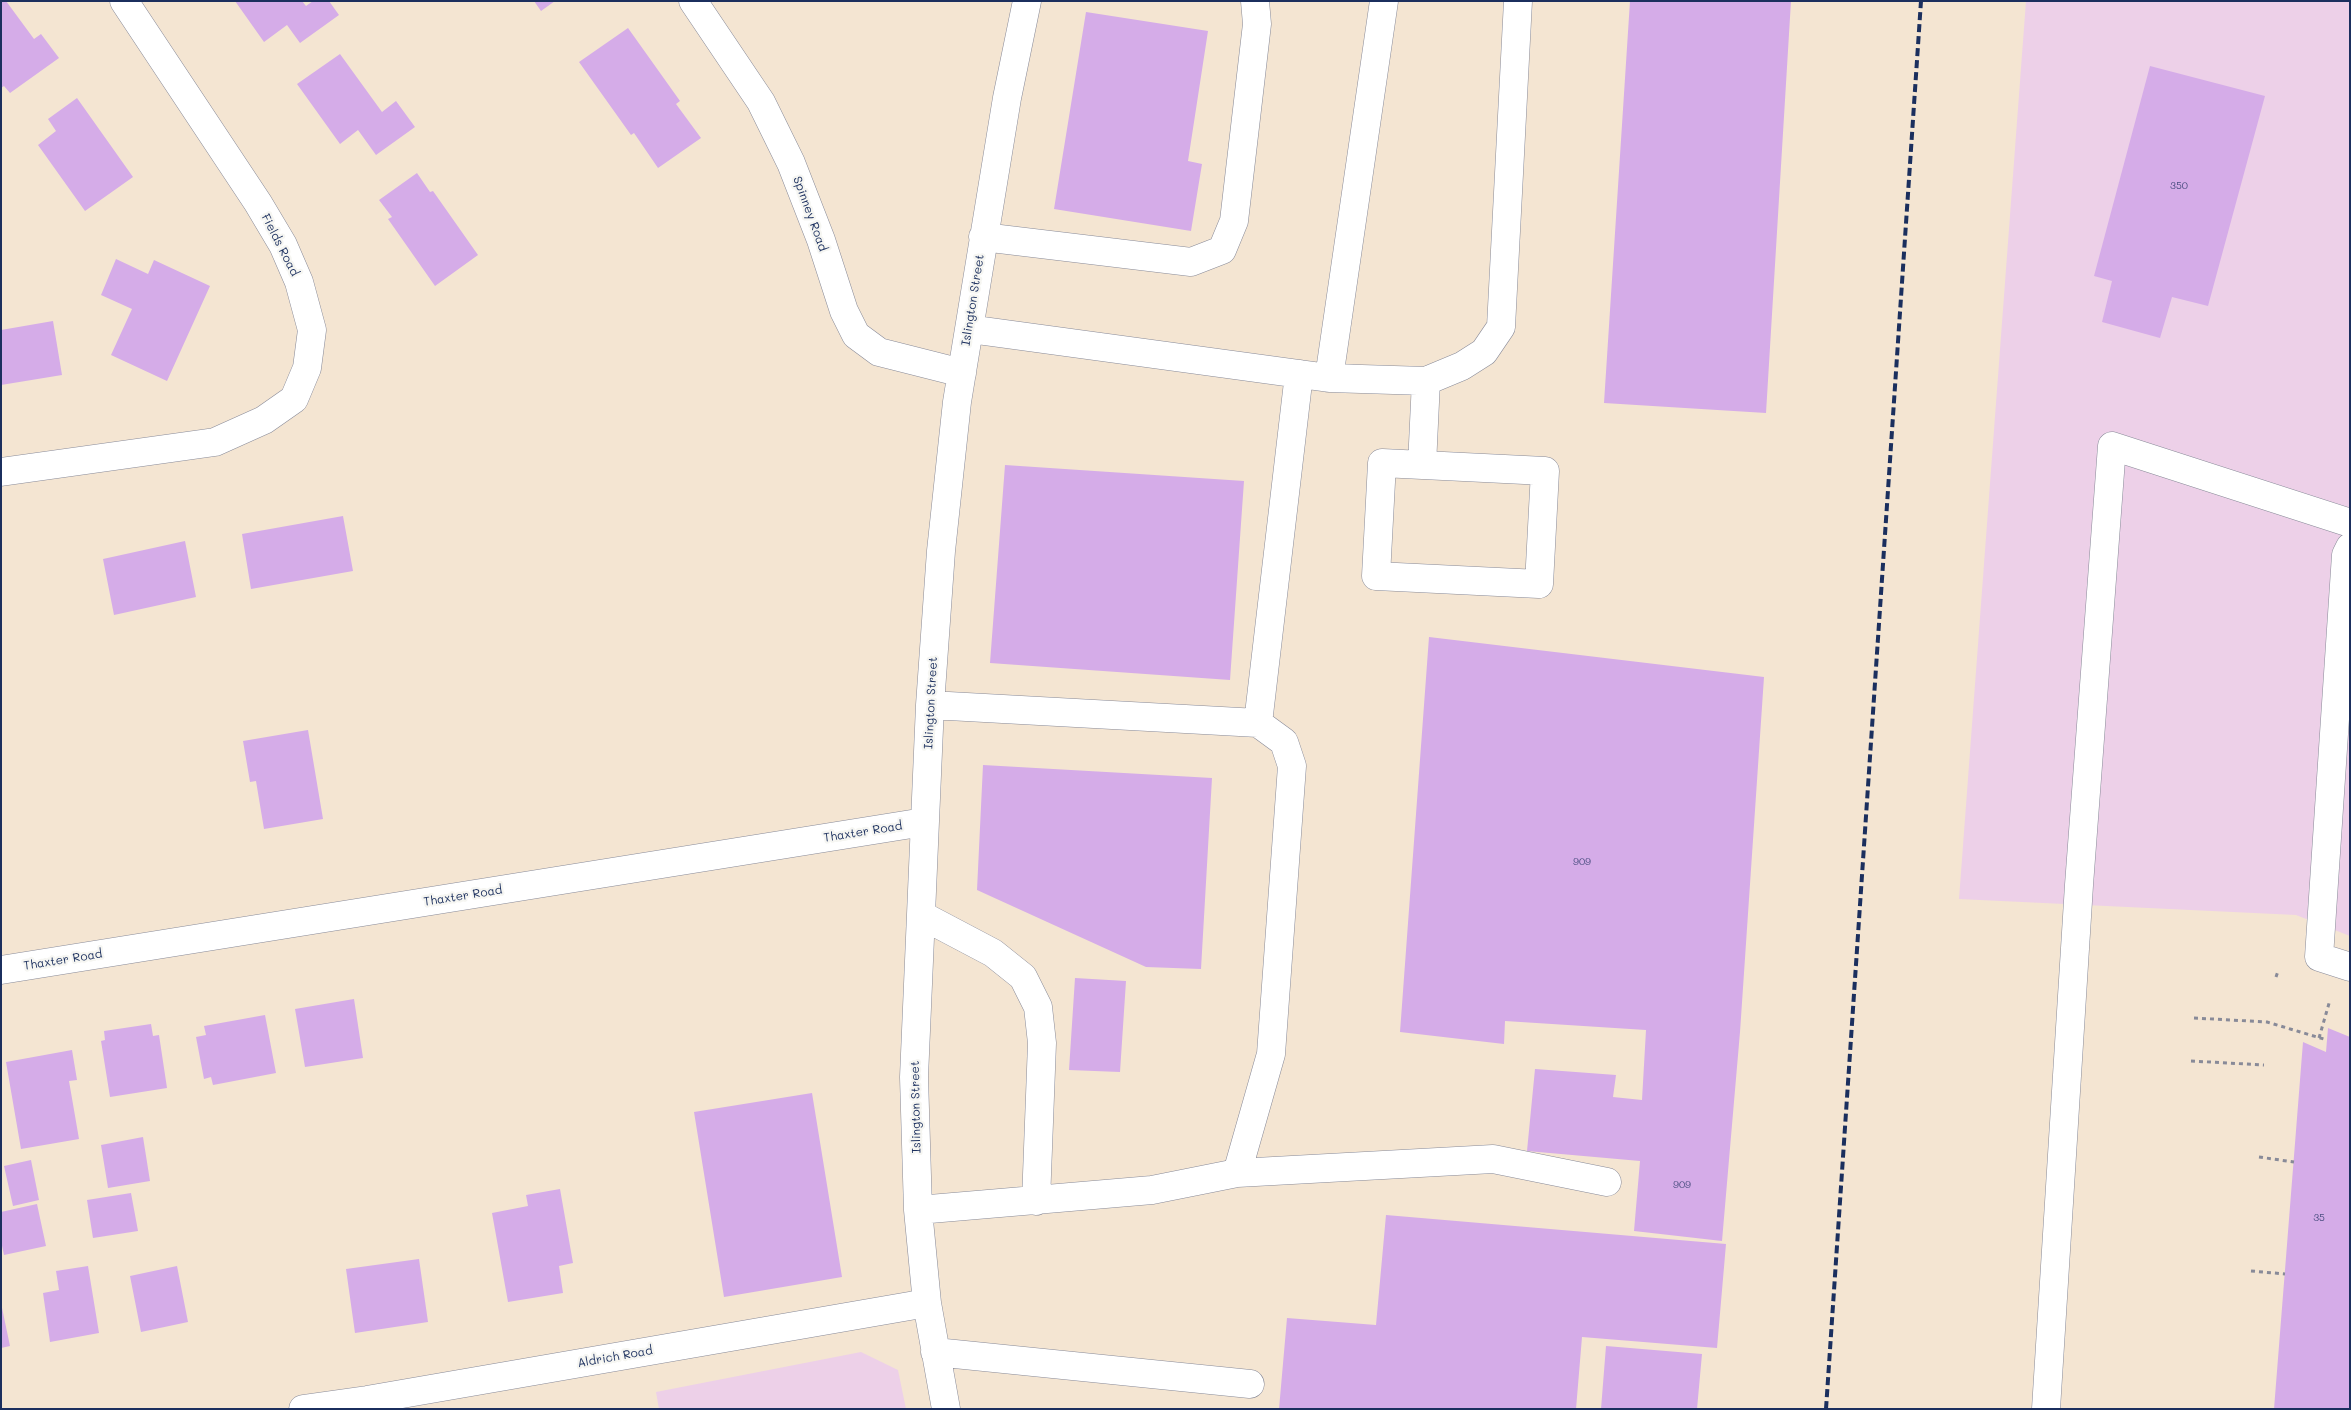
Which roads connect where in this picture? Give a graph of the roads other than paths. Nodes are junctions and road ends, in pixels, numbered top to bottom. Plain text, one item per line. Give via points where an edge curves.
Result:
1 (124, 1) edge
2 (693, 1) edge
3 (1027, 1) edge
4 (1255, 1) edge
5 (1384, 1) edge
6 (1518, 1) edge
7 (983, 237) junction
8 (969, 329) junction
9 (962, 373) junction
10 (1299, 374) junction
11 (1329, 378) junction
12 (1426, 380) junction
13 (1422, 466) junction
14 (1, 472) edge
15 (2350, 522) edge
16 (2350, 547) edge
17 (930, 706) junction
18 (1258, 723) junction
19 (924, 822) junction
20 (921, 915) junction
21 (2350, 967) edge
22 (1, 970) edge
23 (1237, 1173) junction
24 (1607, 1182) dead end
25 (1036, 1201) junction
26 (918, 1210) junction
27 (927, 1304) junction
28 (935, 1352) junction
29 (1250, 1384) dead end
30 (303, 1409) edge
31 (946, 1409) edge
32 (2046, 1409) edge

1 - 14 street, Fields Road via 283,245 299,282 312,330 307,368 294,399 264,420 216,442
2 - 9 street, Spinney Road via 761,102 791,162 844,311 856,335 880,352
3 - 7 street, Islington Street
4 - 7 street via 1257,24 1234,221 1222,250 1191,262
5 - 11 street
6 - 12 street via 1501,327 1484,352 1462,366
7 - 8 street, Islington Street
8 - 9 street, Islington Street
8 - 10 street
9 - 17 street, Islington Street via 941,551
10 - 11 street
10 - 18 street
11 - 12 street
12 - 13 street
13 - 13 street via 1382,463 1376,576 1539,584 1545,471
15 - 32 street via 2112,446 2079,885
16 - 21 street via 2346,555 2319,957
17 - 18 street
17 - 19 street, Islington Street
18 - 23 street via 1284,742 1292,766 1271,1054
19 - 20 street, Islington Street
19 - 22 street, Thaxter Road
20 - 25 street via 993,953 1023,977 1038,1007 1042,1043
20 - 26 street, Islington Street via 914,1077
23 - 24 street via 1493,1159
23 - 25 street via 1152,1190
25 - 26 street
26 - 27 street, Islington Street
27 - 28 street, Islington Street
27 - 30 street, Aldrich Road
28 - 29 street
28 - 31 street, Islington Street

